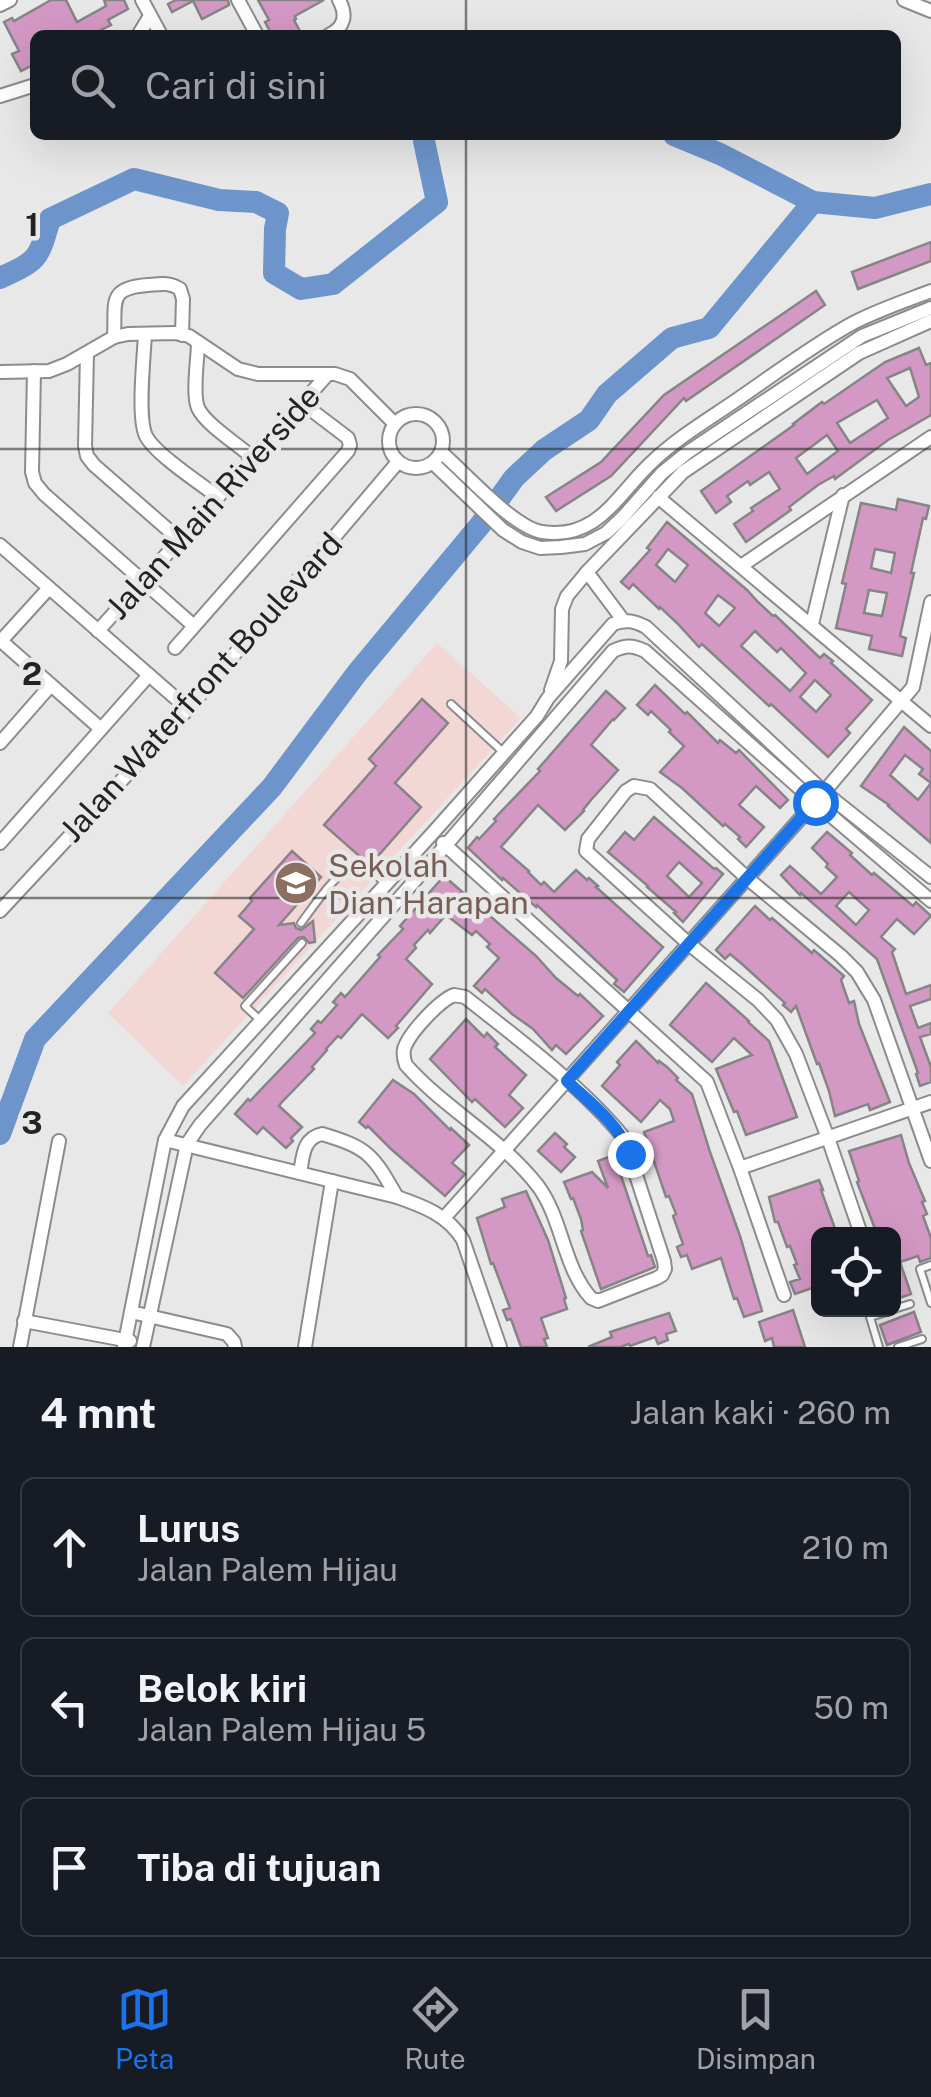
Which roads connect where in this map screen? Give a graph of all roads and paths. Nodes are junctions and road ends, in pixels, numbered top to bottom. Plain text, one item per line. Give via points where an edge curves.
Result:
1 (10, 0) edge
2 (142, 0) edge
3 (238, 0) edge
4 (339, 0) edge
5 (904, 0) edge
6 (0, 4) edge
7 (931, 11) edge
8 (150, 16) junction
9 (142, 30) edge
10 (158, 30) edge
11 (252, 30) edge
12 (338, 30) edge
13 (30, 87) edge
14 (0, 96) edge
15 (931, 291) edge
16 (931, 308) edge
17 (930, 324) edge
18 (144, 334) junction
19 (182, 334) junction
20 (114, 337) junction
21 (198, 342) junction
22 (87, 352) junction
23 (34, 371) junction
24 (0, 372) edge
25 (328, 374) junction
26 (302, 403) junction
27 (396, 424) junction
28 (931, 438) edge
29 (437, 457) junction
30 (254, 458) junction
31 (398, 462) junction
32 (475, 492) junction
33 (844, 494) junction
34 (658, 497) junction
35 (218, 498) junction
36 (180, 540) junction
37 (0, 544) edge
38 (741, 566) junction
39 (587, 572) junction
40 (143, 581) junction
41 (49, 588) junction
42 (931, 602) edge
43 (627, 620) junction
44 (812, 624) junction
45 (194, 626) junction
46 (98, 631) junction
47 (0, 641) edge
48 (175, 648) dead end
49 (149, 675) junction
50 (51, 685) junction
51 (913, 687) junction
52 (931, 691) edge
53 (548, 698) junction
54 (903, 700) junction
55 (451, 704) dead end
56 (188, 709) junction
57 (931, 726) edge
58 (101, 729) junction
59 (0, 743) edge
60 (504, 753) junction
61 (820, 797) junction
62 (432, 835) junction
63 (0, 843) edge
64 (446, 846) junction
65 (747, 878) junction
66 (931, 878) edge
67 (386, 884) junction
68 (931, 900) edge
69 (0, 911) edge
70 (301, 922) dead end
71 (302, 943) dead end
72 (689, 944) junction
73 (630, 1011) junction
74 (261, 1021) junction
75 (567, 1081) junction
76 (931, 1102) edge
77 (912, 1108) junction
78 (828, 1138) junction
79 (165, 1140) junction
80 (59, 1141) dead end
81 (187, 1144) junction
82 (506, 1150) junction
83 (931, 1161) edge
84 (740, 1168) junction
85 (300, 1173) junction
86 (332, 1181) junction
87 (397, 1197) junction
88 (444, 1218) junction
89 (859, 1227) edge
90 (931, 1265) edge
91 (784, 1295) dead end
92 (931, 1303) edge
93 (910, 1304) dead end
94 (901, 1307) edge
95 (132, 1312) junction
96 (150, 1315) junction
97 (870, 1317) edge
98 (24, 1321) junction
99 (922, 1339) dead end
100 (125, 1344) edge
101 (143, 1345) edge
102 (20, 1347) edge
103 (235, 1347) edge
104 (305, 1347) edge
105 (500, 1347) edge
106 (879, 1347) edge
107 (898, 1347) edge

1 - 6 street
2 - 8 street
3 - 11 street
4 - 12 street via 345,14
5 - 7 street
8 - 9 street
8 - 10 street
13 - 14 street
15 - 32 street via 854,322 678,440 580,529 529,528
16 - 32 street via 850,343 688,452 622,518 585,544 540,548 522,542 503,530
17 - 34 street via 838,366 683,472
18 - 19 street
18 - 20 street
18 - 35 street via 145,435
19 - 20 street via 184,299 172,284 120,291
19 - 21 street
20 - 22 street
21 - 25 street via 258,374
21 - 30 street via 198,407
22 - 23 street
22 - 36 street via 87,456
23 - 24 street
23 - 40 street via 35,483
25 - 26 street, Jalan Main Riverside
25 - 27 street via 350,379
26 - 30 street, Jalan Main Riverside
26 - 45 street via 348,438 348,451
27 - 29 street via 416,414 436,423 444,442
27 - 31 street via 389,443
28 - 33 street
29 - 31 street via 416,468
29 - 32 street
30 - 35 street, Jalan Main Riverside
31 - 56 street, Jalan Waterfront Boulevard
33 - 38 street
33 - 44 street
34 - 38 street
34 - 39 street
35 - 36 street, Jalan Main Riverside
36 - 40 street, Jalan Main Riverside
37 - 41 street
38 - 44 street
39 - 43 street
39 - 53 street via 562,609 561,661
40 - 45 street
40 - 46 street, Jalan Main Riverside
41 - 46 street
41 - 47 street
42 - 51 street
43 - 53 street via 614,624
43 - 61 street via 646,627
44 - 54 street
45 - 48 street
46 - 49 street
47 - 50 street
49 - 56 street
49 - 58 street
50 - 58 street
50 - 59 street
51 - 52 street
51 - 54 street
53 - 60 street
54 - 57 street
54 - 61 street
55 - 60 lane
56 - 69 street, Jalan Waterfront Boulevard
58 - 63 street
60 - 62 street
61 - 64 street via 645,650 624,646
61 - 65 street
61 - 66 street
61 - 68 street
62 - 64 street
62 - 67 street
64 - 73 street
64 - 81 street
65 - 72 street
65 - 72 street via 650,789 626,791 588,838 586,852
65 - 77 street via 862,978
67 - 70 lane via 366,869 344,871
67 - 74 street
71 - 74 lane via 245,1006
72 - 73 street
72 - 78 street via 778,1020
73 - 75 street
73 - 84 street via 706,1082
74 - 79 street via 184,1106
75 - 82 street
75 - 82 street via 465,997 444,999 411,1036 406,1066
75 - 82 street via 624,1138 664,1261 662,1275 598,1301 591,1298 545,1196
76 - 77 street
77 - 78 street
77 - 83 street
78 - 84 street
78 - 89 street
79 - 81 street
79 - 95 street
80 - 98 street
81 - 85 street
81 - 96 street
82 - 88 street
84 - 91 street
85 - 86 street
85 - 87 street via 308,1142 322,1134 373,1156
86 - 87 street
86 - 104 street
87 - 88 street
88 - 105 street via 463,1240
90 - 92 lane via 920,1269
93 - 94 lane
95 - 96 street
95 - 100 street
96 - 101 street
96 - 103 street via 227,1334
97 - 106 lane
98 - 100 street
98 - 102 street
99 - 107 lane
100 - 101 street

